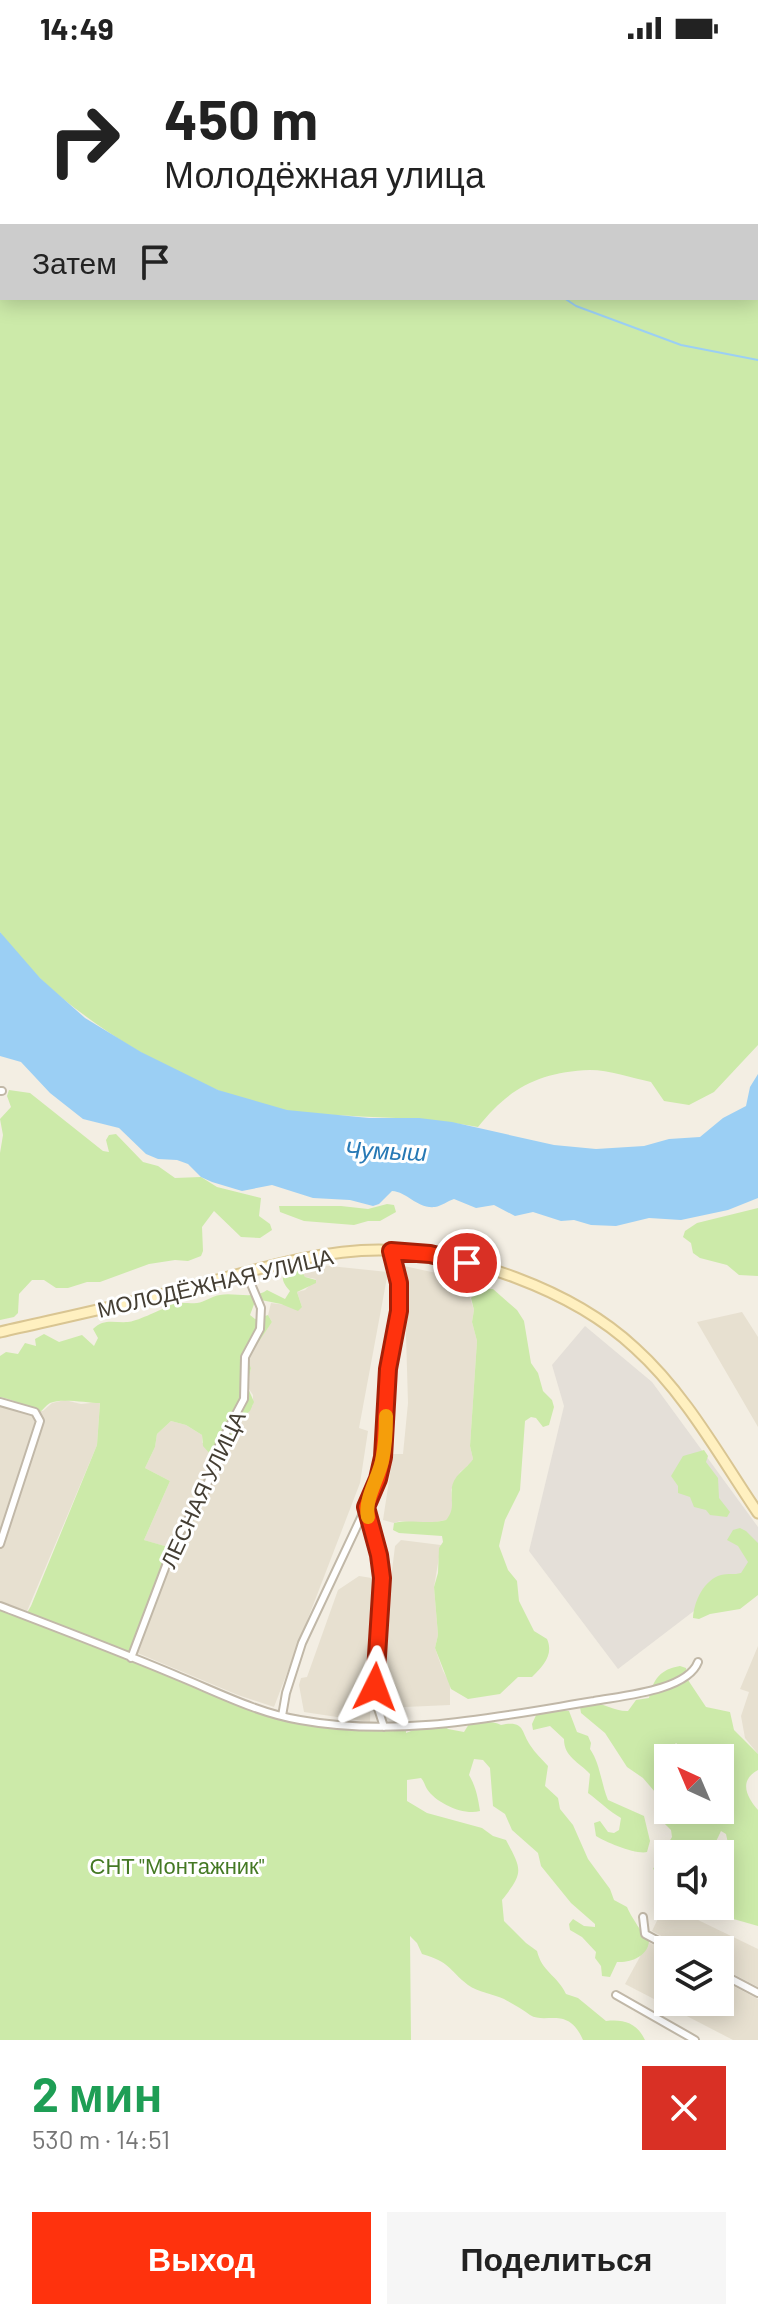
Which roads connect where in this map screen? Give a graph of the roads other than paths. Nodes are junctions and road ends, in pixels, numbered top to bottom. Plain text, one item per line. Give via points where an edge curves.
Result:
1 (391, 1251) junction
2 (246, 1272) junction
3 (0, 1332) edge
4 (0, 1402) edge
5 (366, 1507) junction
6 (758, 1513) edge
7 (0, 1544) edge
8 (0, 1606) edge
9 (131, 1658) junction
10 (698, 1662) dead end
11 (282, 1716) junction
12 (384, 1727) junction
13 (643, 1917) dead end
14 (654, 1939) edge
15 (734, 1980) edge
16 (758, 1993) edge
17 (616, 1995) dead end
18 (695, 2040) edge

1 - 2 street, МОЛОДЁЖНАЯ УЛИЦА via 349,1251
1 - 5 street via 399,1311 388,1369 383,1457
1 - 6 street, МОЛОДЁЖНАЯ УЛИЦА via 430,1254 501,1274 568,1301 603,1322 670,1384
2 - 3 street, МОЛОДЁЖНАЯ УЛИЦА
2 - 9 street, ЛЕСНАЯ УЛИЦА via 261,1308 260,1329 245,1357 244,1399 219,1446 205,1492 176,1539
4 - 7 street via 35,1412 40,1421
5 - 11 street via 302,1643
5 - 12 street via 382,1578 375,1699
8 - 9 street
9 - 11 street
10 - 12 street via 690,1674 651,1692 459,1722
11 - 12 street
13 - 14 street via 645,1934
15 - 16 street
17 - 18 street

